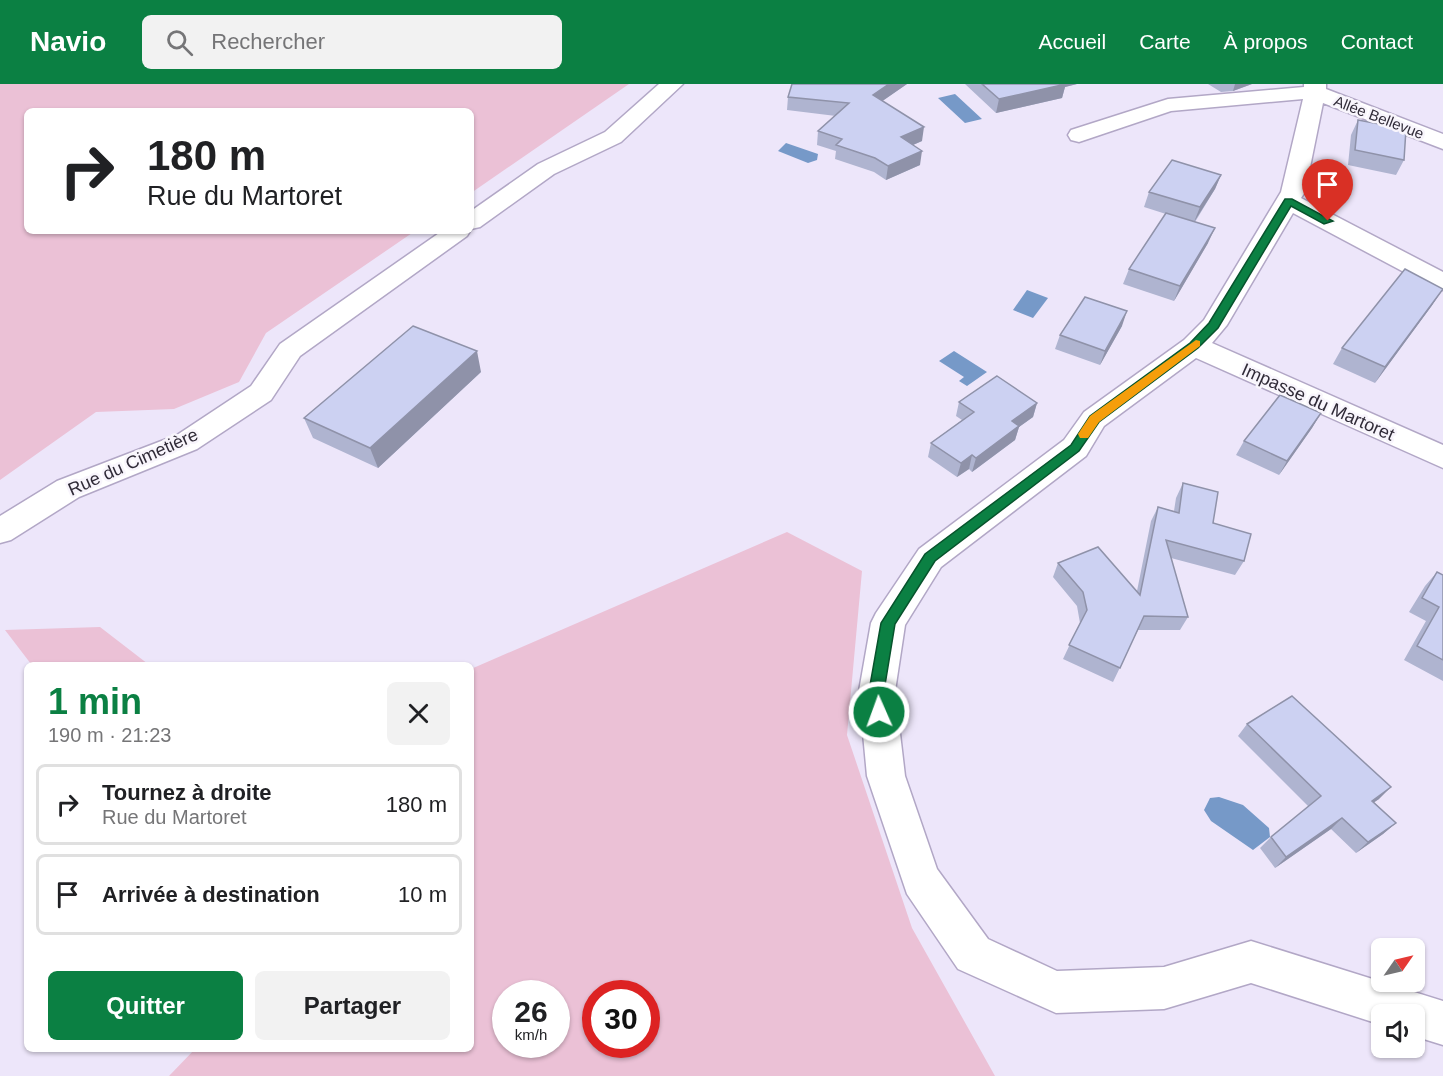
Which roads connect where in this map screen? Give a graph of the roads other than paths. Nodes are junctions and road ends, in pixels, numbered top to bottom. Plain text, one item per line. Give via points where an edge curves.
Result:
1 (672, 84) edge
2 (1315, 88) edge
3 (1080, 135) dead end
4 (1443, 142) edge
5 (1289, 201) junction
6 (474, 220) edge
7 (454, 234) edge
8 (1443, 282) edge
9 (1194, 346) junction
10 (1443, 457) edge
11 (0, 531) edge
12 (1383, 1004) edge
13 (1425, 1017) edge
14 (1443, 1023) edge

1 - 6 street via 613,137 546,169
2 - 3 street via 1168,105
2 - 4 street, Allée Bellevue
2 - 5 street
5 - 8 street
5 - 9 street via 1214,325
7 - 11 street, Rue du Cimetière via 291,351 261,393 187,442 68,489
9 - 10 street, Impasse du Martoret
9 - 12 street via 1094,419 1075,448 930,558 888,623 877,691 886,776 921,880 973,954 1056,992 1164,988 1251,962
13 - 14 street

